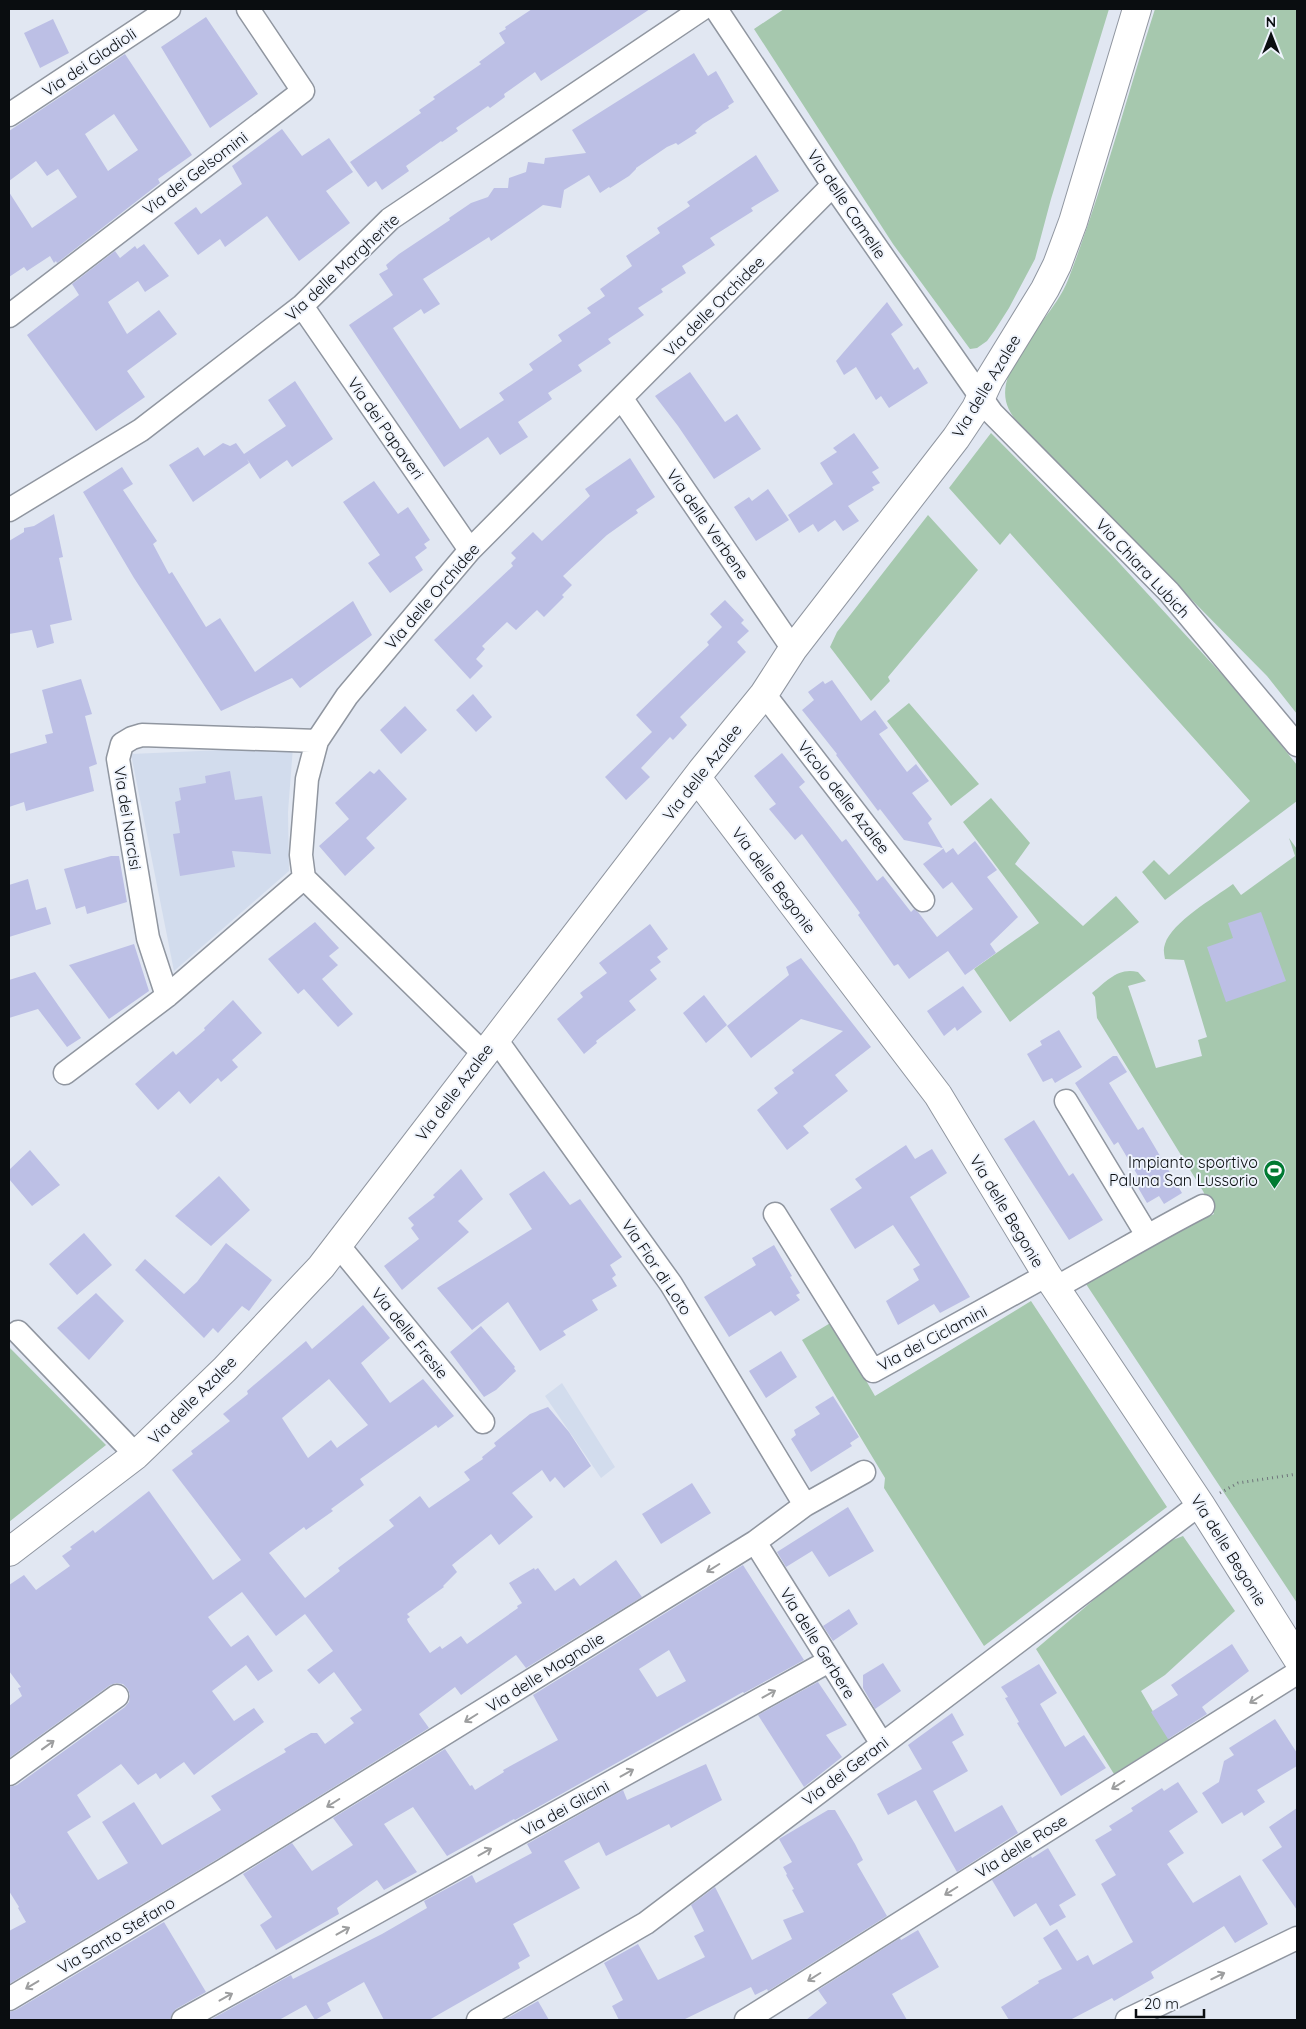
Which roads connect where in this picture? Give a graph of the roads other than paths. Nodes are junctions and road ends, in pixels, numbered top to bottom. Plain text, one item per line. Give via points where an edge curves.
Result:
1 (169, 9) edge
2 (248, 9) edge
3 (702, 9) edge
4 (716, 9) edge
5 (1137, 9) edge
6 (9, 115) edge
7 (833, 185) junction
8 (302, 306) junction
9 (9, 316) edge
10 (981, 397) junction
11 (622, 399) junction
12 (9, 510) edge
13 (470, 550) junction
14 (794, 649) junction
15 (764, 694) junction
16 (318, 740) junction
17 (1297, 745) edge
18 (697, 778) junction
19 (304, 878) junction
20 (923, 900) dead end
21 (167, 996) junction
22 (490, 1046) junction
23 (65, 1073) dead end
24 (1066, 1101) dead end
25 (1203, 1206) dead end
26 (775, 1214) dead end
27 (1147, 1235) junction
28 (338, 1245) junction
29 (1051, 1281) junction
30 (18, 1332) dead end
31 (483, 1422) dead end
32 (136, 1455) junction
33 (864, 1472) dead end
34 (1200, 1504) junction
35 (805, 1505) junction
36 (755, 1542) junction
37 (9, 1552) edge
38 (1297, 1658) edge
39 (829, 1661) junction
40 (1297, 1673) edge
41 (117, 1696) dead end
42 (882, 1744) junction
43 (9, 1774) edge
44 (224, 1870) joint
45 (1297, 1938) edge
46 (9, 1999) edge
47 (183, 2020) edge
48 (478, 2020) edge
49 (746, 2020) edge
50 (1126, 2020) edge

1 - 6 street, Via dei Gladioli
2 - 9 street, Via dei Gelsomini via 303,91
3 - 8 street, Via delle Margherite via 390,219
4 - 7 street, Via delle Camelie
5 - 10 street, Via delle Azalee via 1079,206 1057,265
7 - 10 street, Via delle Camelie
7 - 11 street, Via delle Orchidee
8 - 12 street, Via delle Margherite via 141,430
8 - 13 street, Via dei Papaveri
10 - 14 street, Via delle Azalee via 956,438
10 - 17 street, Via Chiara Lubich via 992,413 1169,592
11 - 13 street, Via delle Orchidee
11 - 14 street, Via delle Verbene
13 - 16 street, Via delle Orchidee via 347,696
14 - 15 street, Via delle Azalee
15 - 18 street, Via delle Azalee
15 - 20 street, Vicolo delle Azalee
16 - 19 street, Via delle Orchidee via 307,778 301,855
16 - 21 street, Via dei Narcisi via 142,735 122,744 118,759 148,938
18 - 22 street, Via delle Azalee
18 - 29 street, Via delle Begonie via 938,1095
19 - 21 street
19 - 22 street
21 - 23 street
22 - 28 street, Via delle Azalee
22 - 35 street, Via Fior di Loto via 671,1284
24 - 27 street
25 - 27 street, Via dei Ciclamini
26 - 29 street, Via dei Ciclamini via 873,1372
27 - 29 street, Via dei Ciclamini via 1085,1272
28 - 31 street, Via delle Fresie
28 - 32 street, Via delle Azalee via 231,1362
29 - 34 street, Via delle Begonie
30 - 32 street, Via delle Azalee
32 - 37 street, Via delle Azalee
33 - 35 street, Via delle Magnolie
34 - 38 street, Via delle Begonie
34 - 42 street, Via dei Gerani
35 - 36 street, Via delle Magnolie
36 - 39 street, Via delle Gerbere
36 -> 44 street, Via delle Magnolie
39 - 42 street, Via delle Gerbere
47 -> 39 street, Via dei Glicini
40 -> 49 street, Via delle Rose
43 -> 41 street
42 - 48 street, Via dei Gerani via 646,1923
44 -> 46 street, Via Santo Stefano
50 -> 45 street

